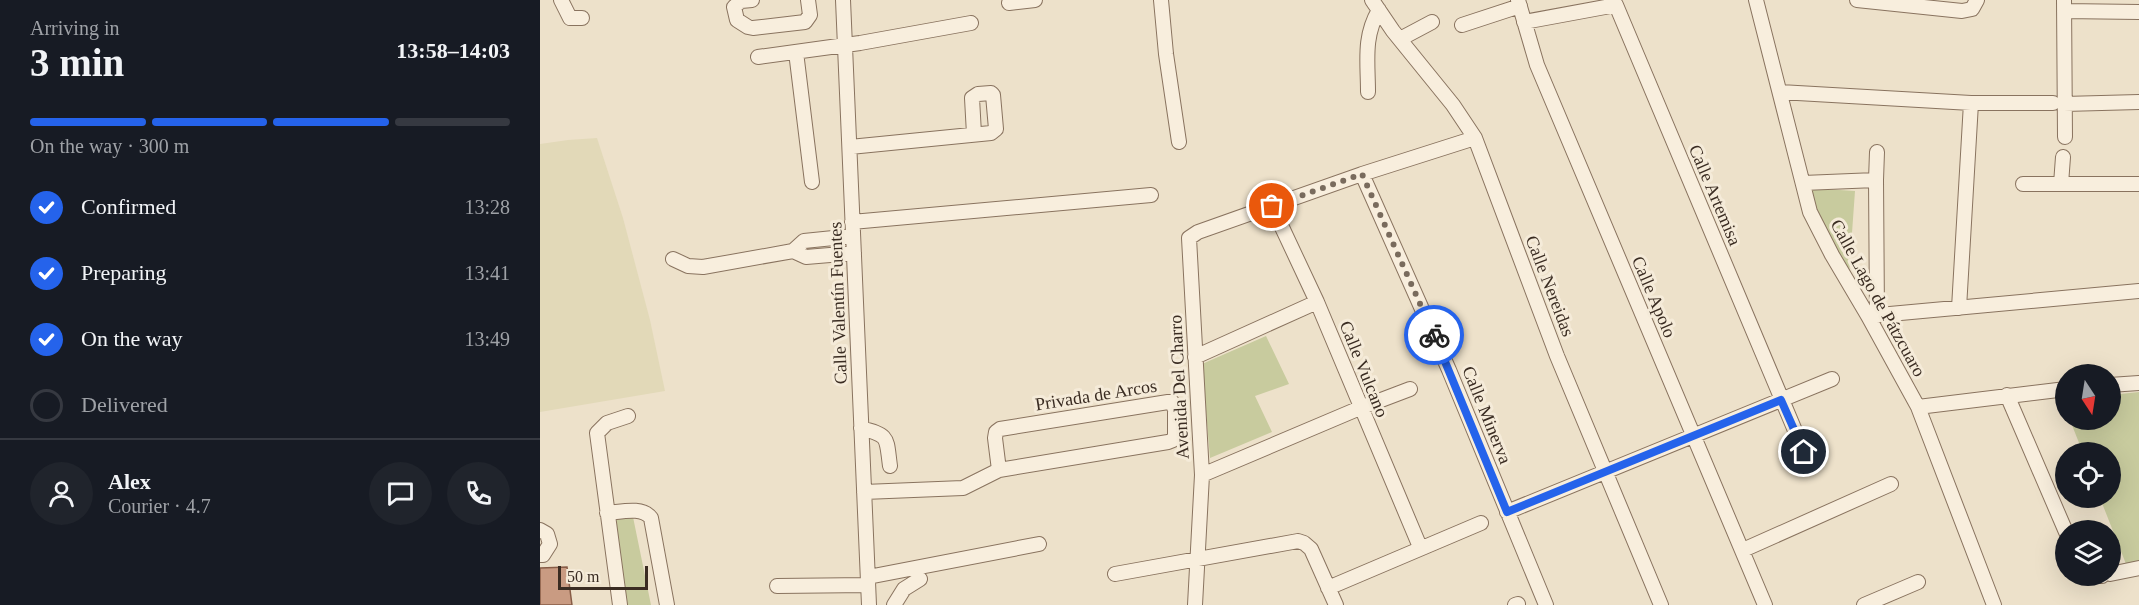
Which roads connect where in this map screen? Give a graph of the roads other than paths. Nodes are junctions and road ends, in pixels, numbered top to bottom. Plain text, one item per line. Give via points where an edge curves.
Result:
1 (561, 0) edge
2 (752, 0) edge
3 (808, 0) edge
4 (843, 0) edge
5 (1035, 0) edge
6 (1161, 0) edge
7 (1756, 0) edge
8 (1857, 0) edge
9 (1977, 0) edge
10 (1009, 3) dead end
11 (1519, 3) edge
12 (1375, 5) edge
13 (1574, 5) edge
14 (2064, 6) edge
15 (2139, 12) edge
16 (582, 18) dead end
17 (1524, 21) junction
18 (1432, 22) dead end
19 (970, 23) dead end
20 (1462, 25) dead end
21 (1400, 39) junction
22 (845, 44) junction
23 (796, 52) junction
24 (758, 57) dead end
25 (1368, 92) dead end
26 (1780, 92) junction
27 (2139, 102) edge
28 (1971, 103) junction
29 (2059, 104) junction
30 (974, 135) dead end
31 (2065, 137) dead end
32 (1475, 138) junction
33 (1179, 142) dead end
34 (850, 147) junction
35 (1877, 152) dead end
36 (2063, 157) dead end
37 (1362, 174) junction
38 (1876, 180) junction
39 (812, 182) dead end
40 (1803, 183) junction
41 (2023, 184) dead end
42 (2061, 184) junction
43 (2139, 184) edge
44 (1151, 195) dead end
45 (1272, 206) junction
46 (853, 229) junction
47 (793, 251) junction
48 (854, 253) junction
49 (673, 259) dead end
50 (2139, 291) edge
51 (1317, 302) junction
52 (1959, 308) junction
53 (1873, 315) junction
54 (1196, 357) junction
55 (1832, 379) dead end
56 (2139, 383) edge
57 (2121, 384) edge
58 (1410, 389) dead end
59 (2055, 390) edge
60 (2007, 395) junction
61 (1781, 400) junction
62 (1918, 407) junction
63 (1360, 408) junction
64 (628, 416) dead end
65 (861, 428) junction
66 (1694, 436) junction
67 (1804, 452) dead end
68 (890, 465) dead end
69 (999, 471) junction
70 (1604, 472) junction
71 (1202, 475) junction
72 (1891, 484) dead end
73 (864, 492) junction
74 (1507, 512) junction
75 (608, 513) junction
76 (2061, 520) edge
77 (1481, 523) dead end
78 (540, 530) edge
79 (1040, 544) dead end
80 (1420, 547) junction
81 (1743, 550) junction
82 (540, 555) edge
83 (1197, 559) junction
84 (2139, 568) edge
85 (2121, 572) edge
86 (1115, 574) dead end
87 (920, 579) dead end
88 (868, 581) junction
89 (1918, 582) dead end
90 (777, 586) dead end
91 (1328, 588) junction
92 (620, 605) edge
93 (667, 605) edge
94 (869, 605) edge
95 (894, 605) edge
96 (1195, 605) edge
97 (1335, 605) edge
98 (1546, 605) edge
99 (1661, 605) edge
100 (1765, 605) edge
101 (1864, 605) edge
102 (1994, 605) edge

1 - 16 street via 570,18
2 - 3 street via 734,7 737,20 753,28 805,22 810,15
4 - 22 street, Calle Valentín Fuentes
5 - 10 street
6 - 33 street
7 - 26 street, Calle Lago de Pátzcuaro
8 - 9 street via 1962,11 1975,7
11 - 17 street, Calle Apolo
11 - 20 street
12 - 21 street, Calle Nereidas
12 - 25 street via 1368,37
13 - 17 street
13 - 61 street, Calle Artemisa via 1616,4
14 - 15 street
14 - 29 street
17 - 66 street, Calle Apolo via 1537,65
18 - 21 street
19 - 22 street
21 - 32 street, Calle Nereidas
22 - 23 street
22 - 34 street, Calle Valentín Fuentes
23 - 24 street
23 - 39 street
26 - 28 street
26 - 40 street, Calle Lago de Pátzcuaro
27 - 29 street
28 - 29 street
28 - 52 street
29 - 31 street
30 - 34 street
32 - 37 street
32 - 70 street, Calle Nereidas
34 - 46 street, Calle Valentín Fuentes
35 - 38 street
36 - 42 street
37 - 45 street
37 - 74 street, Calle Minerva
38 - 40 street
38 - 53 street
40 - 53 street, Calle Lago de Pátzcuaro via 1816,226
41 - 42 street
42 - 43 street
44 - 46 street
45 - 51 street, Calle Vulcano
45 - 54 street, Avenida Del Charro via 1189,238
46 - 47 street via 804,242
46 - 48 street, Calle Valentín Fuentes
47 - 48 street via 806,257
47 - 49 street via 703,267
48 - 65 street, Calle Valentín Fuentes
50 - 52 street
51 - 54 street
51 - 63 street, Calle Vulcano
52 - 53 street
53 - 62 street, Calle Lago de Pátzcuaro
54 - 71 street, Avenida Del Charro
55 - 61 street
56 - 57 street
58 - 63 street
59 - 60 street
60 - 62 street
60 - 76 street
61 - 66 street
61 - 67 street, Calle Artemisa
62 - 102 street, Calle Lago de Pátzcuaro
63 - 71 street
63 - 80 street, Calle Vulcano
64 - 75 street via 607,423 597,433
65 - 68 street via 881,433
65 - 73 street, Calle Valentín Fuentes
66 - 70 street
66 - 81 street, Calle Apolo
69 - 69 street, Privada de Arcos via 995,438 1000,429 1168,402 1174,407 1175,435 1168,442
69 - 73 street, Privada de Arcos via 963,488
70 - 74 street
70 - 99 street, Calle Nereidas
71 - 83 street, Avenida Del Charro
72 - 81 street
73 - 88 street, Calle Valentín Fuentes
74 - 98 street, Calle Minerva
75 - 92 street
75 - 93 street via 640,511 651,518
77 - 80 street
78 - 82 street via 547,534 550,544
79 - 88 street
80 - 91 street
81 - 100 street, Calle Apolo
83 - 86 street
83 - 91 street via 1293,541 1304,543 1311,549
83 - 96 street, Avenida Del Charro
84 - 85 street
87 - 95 street via 904,589
88 - 90 street
88 - 94 street, Calle Valentín Fuentes
89 - 101 street
91 - 97 street

